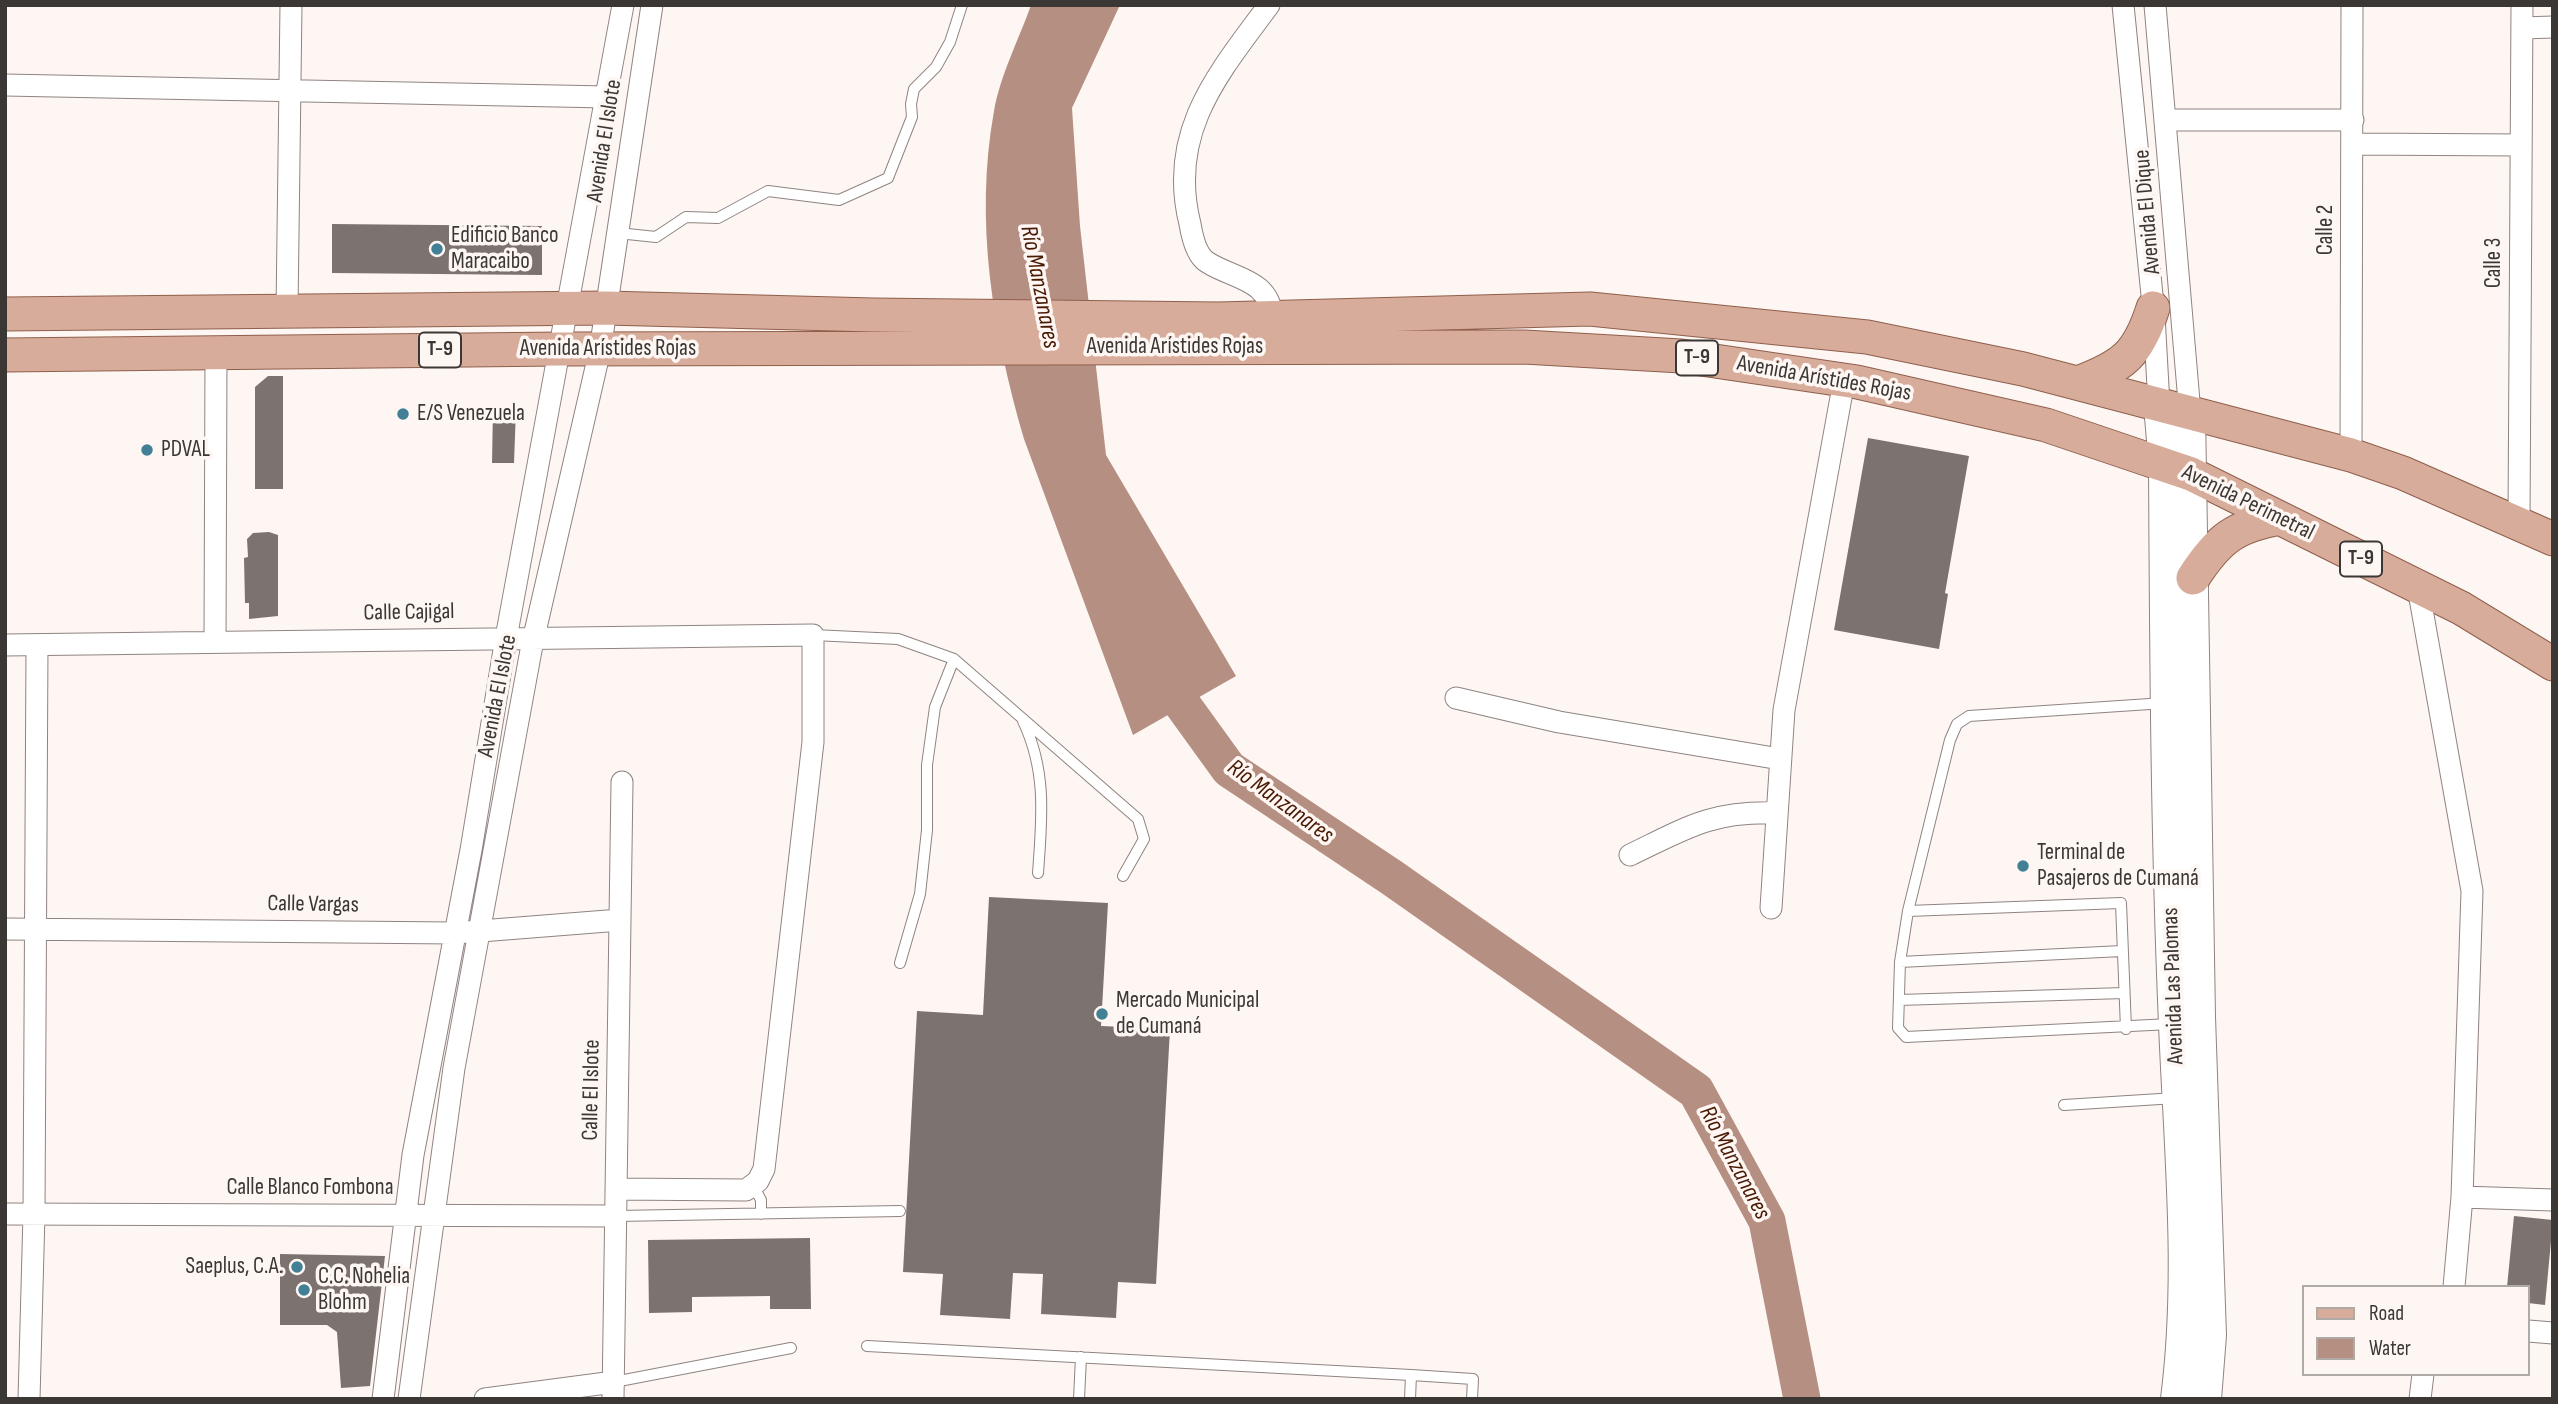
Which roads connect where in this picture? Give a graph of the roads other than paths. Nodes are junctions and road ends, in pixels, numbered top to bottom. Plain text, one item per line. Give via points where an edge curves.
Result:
1 (291, 5) edge
2 (623, 5) edge
3 (652, 5) edge
4 (962, 5) edge
5 (1269, 5) edge
6 (2123, 5) edge
7 (2155, 5) edge
8 (2352, 5) edge
9 (2522, 5) edge
10 (2553, 27) edge
11 (2522, 28) junction
12 (5, 85) edge
13 (290, 92) junction
14 (607, 97) junction
15 (2166, 120) junction
16 (2353, 120) junction
17 (2353, 144) junction
18 (2521, 145) junction
19 (618, 233) junction
20 (566, 308) junction
21 (606, 308) junction
22 (2153, 308) junction
23 (288, 311) junction
24 (5, 314) edge
25 (1272, 317) junction
26 (874, 331) junction
27 (1218, 333) junction
28 (561, 349) junction
29 (600, 350) junction
30 (216, 353) junction
31 (5, 355) edge
32 (1844, 380) junction
33 (2078, 383) junction
34 (2175, 409) junction
35 (2351, 454) junction
36 (2178, 469) junction
37 (2280, 518) junction
38 (2519, 522) junction
39 (2553, 539) edge
40 (2193, 578) junction
41 (2418, 587) junction
42 (813, 635) junction
43 (506, 638) junction
44 (536, 640) junction
45 (215, 642) junction
46 (5, 645) edge
47 (37, 645) junction
48 (954, 659) junction
49 (2553, 664) edge
50 (1457, 698) dead end
51 (2168, 702) junction
52 (1021, 715) junction
53 (1780, 759) junction
54 (622, 782) dead end
55 (1776, 813) junction
56 (1630, 855) dead end
57 (1038, 873) dead end
58 (1123, 876) dead end
59 (1770, 908) dead end
60 (1908, 911) junction
61 (620, 920) junction
62 (36, 928) junction
63 (5, 929) edge
64 (480, 930) junction
65 (455, 933) junction
66 (2122, 951) junction
67 (1900, 962) junction
68 (900, 963) dead end
69 (2124, 993) junction
70 (1899, 1000) junction
71 (2174, 1024) junction
72 (2126, 1028) junction
73 (2178, 1098) junction
74 (2064, 1105) dead end
75 (753, 1185) junction
76 (617, 1189) junction
77 (2462, 1197) junction
78 (2553, 1200) edge
79 (900, 1211) dead end
80 (761, 1213) junction
81 (5, 1214) edge
82 (34, 1214) junction
83 (406, 1214) junction
84 (433, 1216) junction
85 (616, 1216) junction
86 (2454, 1285) edge
87 (2530, 1331) edge
88 (2553, 1333) edge
89 (867, 1346) dead end
90 (791, 1348) dead end
91 (1082, 1357) junction
92 (1411, 1375) junction
93 (2423, 1376) edge
94 (614, 1390) edge
95 (29, 1399) edge
96 (383, 1399) edge
97 (409, 1399) edge
98 (485, 1399) edge
99 (1079, 1399) edge
100 (1410, 1399) edge
101 (1472, 1399) edge
102 (2176, 1399) edge
103 (2206, 1399) edge
104 (2420, 1399) edge

1 - 13 street
2 - 14 street, Avenida El Islote
3 - 19 street, Avenida El Islote
4 - 19 lane via 936,67 914,89 912,117 888,178 839,200 768,191 718,218 686,217 656,237
5 - 25 street via 1206,92 1187,146 1184,184 1199,252 1205,261 1259,287 1269,300
6 - 22 street, Avenida El Dique
7 - 15 street, Avenida El Dique
8 - 16 street, Calle 2
9 - 11 street, Calle 3
10 - 11 street
11 - 18 street, Calle 3
12 - 13 street
13 - 14 street
13 - 23 street
14 - 20 street, Avenida El Islote
15 - 16 street
15 - 34 street, Avenida El Dique
16 - 17 street, Calle 2
17 - 18 street
17 - 35 street, Calle 2
18 - 38 street, Calle 3
19 - 21 street, Avenida El Islote
20 - 21 main road, Avenida Arístides Rojas / T-9
20 - 23 main road, Avenida Arístides Rojas / T-9
20 - 28 street, Avenida El Islote
21 - 26 main road, Avenida Arístides Rojas / T-9
21 - 29 street, Avenida El Islote
22 - 33 main road via 2140,344 2126,359 2116,368
22 - 34 street, Avenida El Dique
23 - 24 main road, Avenida Arístides Rojas / T-9
25 - 27 main road, Avenida Arístides Rojas / T-9
25 - 33 main road, Avenida Arístides Rojas / T-9 via 1590,309 1867,337
26 - 27 main road, Avenida Arístides Rojas / T-9
26 - 29 main road, Avenida Arístides Rojas / T-9
27 - 32 main road, Avenida Arístides Rojas / T-9 via 1681,356
28 - 29 main road, Avenida Arístides Rojas / T-9
28 - 30 main road, Avenida Arístides Rojas / T-9
28 - 43 street, Avenida El Islote
29 - 44 street, Avenida El Islote
30 - 31 main road, Avenida Arístides Rojas / T-9
30 - 45 street
32 - 36 main road, Avenida Arístides Rojas / T-9 via 2046,425
32 - 53 street via 1784,710
33 - 34 main road, Avenida Arístides Rojas / T-9
34 - 35 main road, T-9
34 - 36 main road, Avenida Las Palomas
35 - 38 main road, T-9
36 - 37 main road, Avenida Perimetral / T-9
36 - 40 main road, Avenida Las Palomas
36 - 51 main road, Avenida Las Palomas
37 - 40 main road via 2251,523 2231,533 2209,553
37 - 41 main road, Avenida Perimetral / T-9
38 - 39 main road, T-9
40 - 103 main road, Avenida Las Palomas via 2211,1335
41 - 49 main road, Avenida Perimetral / T-9
41 - 77 street via 2472,891
42 - 44 street, Calle Cajigal
42 - 48 lane via 898,639
42 - 75 street via 813,741 764,1169
43 - 44 street, Calle Cajigal
43 - 45 street, Calle Cajigal
43 - 65 street, Avenida El Islote
44 - 64 street, Avenida El Islote
45 - 47 street, Calle Cajigal
46 - 47 street, Calle Cajigal
47 - 62 street
48 - 52 lane
48 - 68 lane via 935,707 920,894
50 - 53 street via 1559,722
51 - 60 lane via 1969,716 1957,724
51 - 71 main road, Avenida Las Palomas
52 - 57 lane via 1042,780
52 - 58 lane via 1138,819 1144,839
53 - 55 street
54 - 61 street, Calle El Islote
55 - 56 street via 1738,811 1703,820
55 - 59 street
60 - 66 lane via 2121,903
60 - 67 lane
61 - 64 street, Calle Vargas
61 - 76 street, Calle El Islote
62 - 63 street, Calle Vargas
62 - 65 street, Calle Vargas
62 - 82 street
64 - 65 street, Calle Vargas
64 - 84 street, Avenida El Islote
65 - 83 street, Avenida El Islote
66 - 67 lane
66 - 69 lane
67 - 70 lane
69 - 70 lane
69 - 72 lane
70 - 72 lane via 1898,1028 1906,1037
71 - 72 lane
71 - 73 main road, Avenida Las Palomas
73 - 74 lane
73 - 102 main road, Avenida Las Palomas via 2184,1338
75 - 76 street via 746,1190
75 - 80 lane via 761,1200
76 - 85 street, Calle El Islote
77 - 78 street
77 - 86 street
79 - 80 lane
80 - 85 lane
81 - 82 street, Calle Blanco Fombona
82 - 83 street, Calle Blanco Fombona
82 - 95 street
83 - 84 street, Calle Blanco Fombona
83 - 96 street, Avenida El Islote
84 - 85 street, Calle Blanco Fombona
84 - 97 street, Avenida El Islote
85 - 94 street, Calle El Islote
87 - 88 street
89 - 91 lane
90 - 94 lane
91 - 92 lane
91 - 99 lane
92 - 100 lane
92 - 101 lane via 1473,1379
93 - 104 street
94 - 98 street

